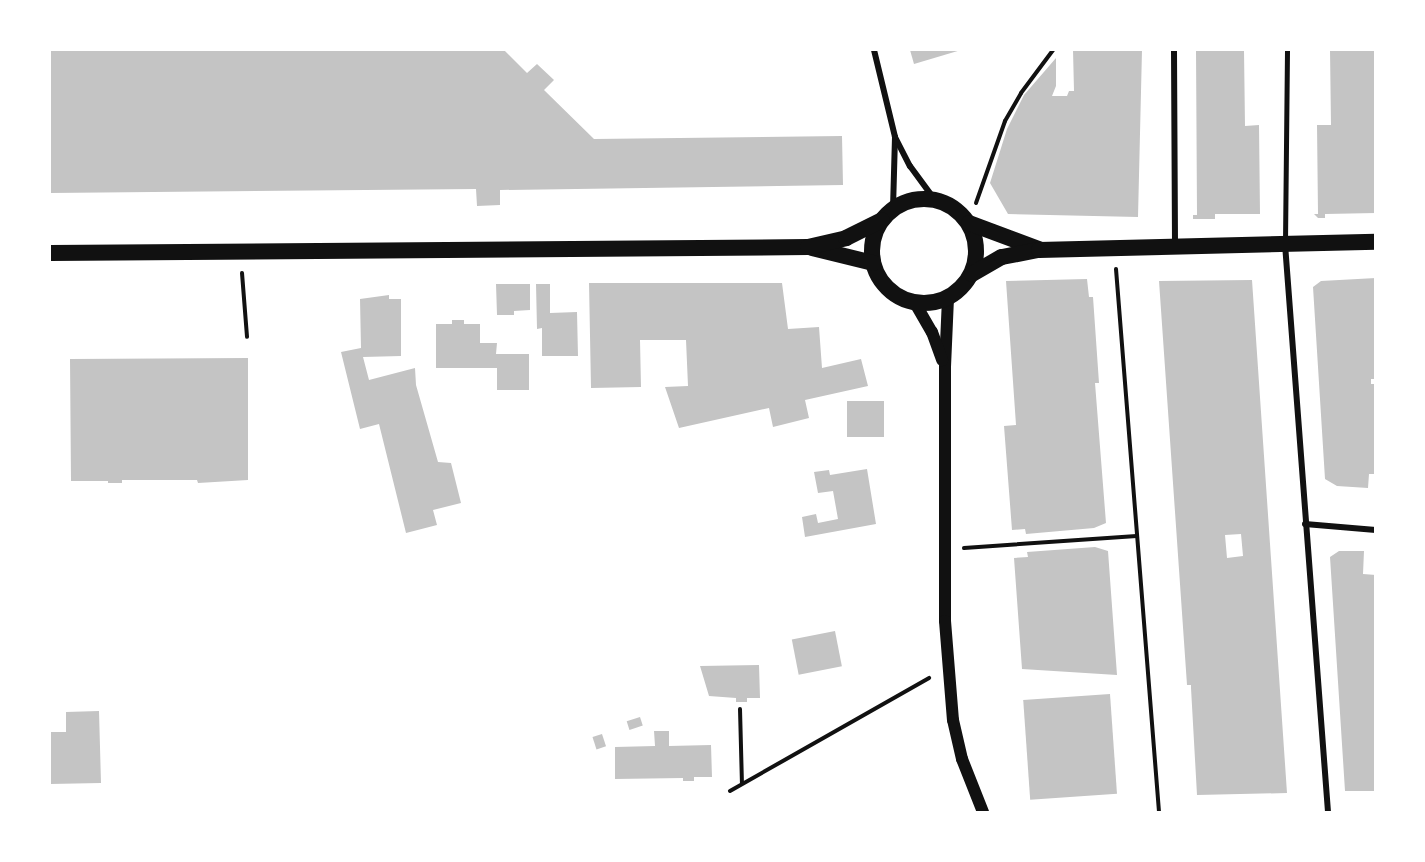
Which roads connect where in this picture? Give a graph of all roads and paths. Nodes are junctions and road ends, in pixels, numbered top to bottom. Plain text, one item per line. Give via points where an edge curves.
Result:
1 (874, 50) edge
2 (1053, 50) edge
3 (1174, 50) edge
4 (1287, 50) edge
5 (895, 137) junction
6 (935, 200) junction
7 (887, 214) junction
8 (969, 223) junction
9 (1376, 242) edge
10 (1285, 244) junction
11 (1175, 246) junction
12 (808, 247) junction
13 (1114, 247) junction
14 (1040, 250) junction
15 (241, 252) junction
16 (50, 253) edge
17 (873, 263) junction
18 (972, 274) junction
19 (948, 298) junction
20 (915, 303) junction
21 (247, 337) dead end
22 (945, 367) junction
23 (1305, 524) junction
24 (1376, 530) edge
25 (1137, 536) junction
26 (945, 549) junction
27 (948, 667) junction
28 (740, 709) dead end
29 (742, 783) junction
30 (730, 791) dead end
31 (983, 813) edge
32 (1159, 813) edge
33 (1328, 813) edge

1 - 5 street
2 - 8 path via 1005,121
3 - 11 street
4 - 10 street
5 - 6 street
5 - 7 street
6 - 7 highway via 906,202
6 - 8 highway via 957,210
7 - 12 highway via 846,238
7 - 17 highway via 874,233
8 - 14 highway
8 - 18 highway via 976,240 977,258
9 - 10 highway
10 - 11 highway
10 - 23 street
11 - 13 highway
12 - 15 highway
12 - 17 highway
13 - 14 highway
13 - 25 path
14 - 18 highway via 1002,257
15 - 16 highway
15 - 21 path
17 - 20 highway via 888,290
18 - 19 highway
19 - 20 highway via 931,304
19 - 22 main road
20 - 22 main road via 932,332
22 - 26 main road
23 - 24 street
23 - 33 street
25 - 26 path
25 - 32 path
26 - 27 main road
27 - 29 path
27 - 31 main road via 953,720 962,759
28 - 29 path
29 - 30 path

